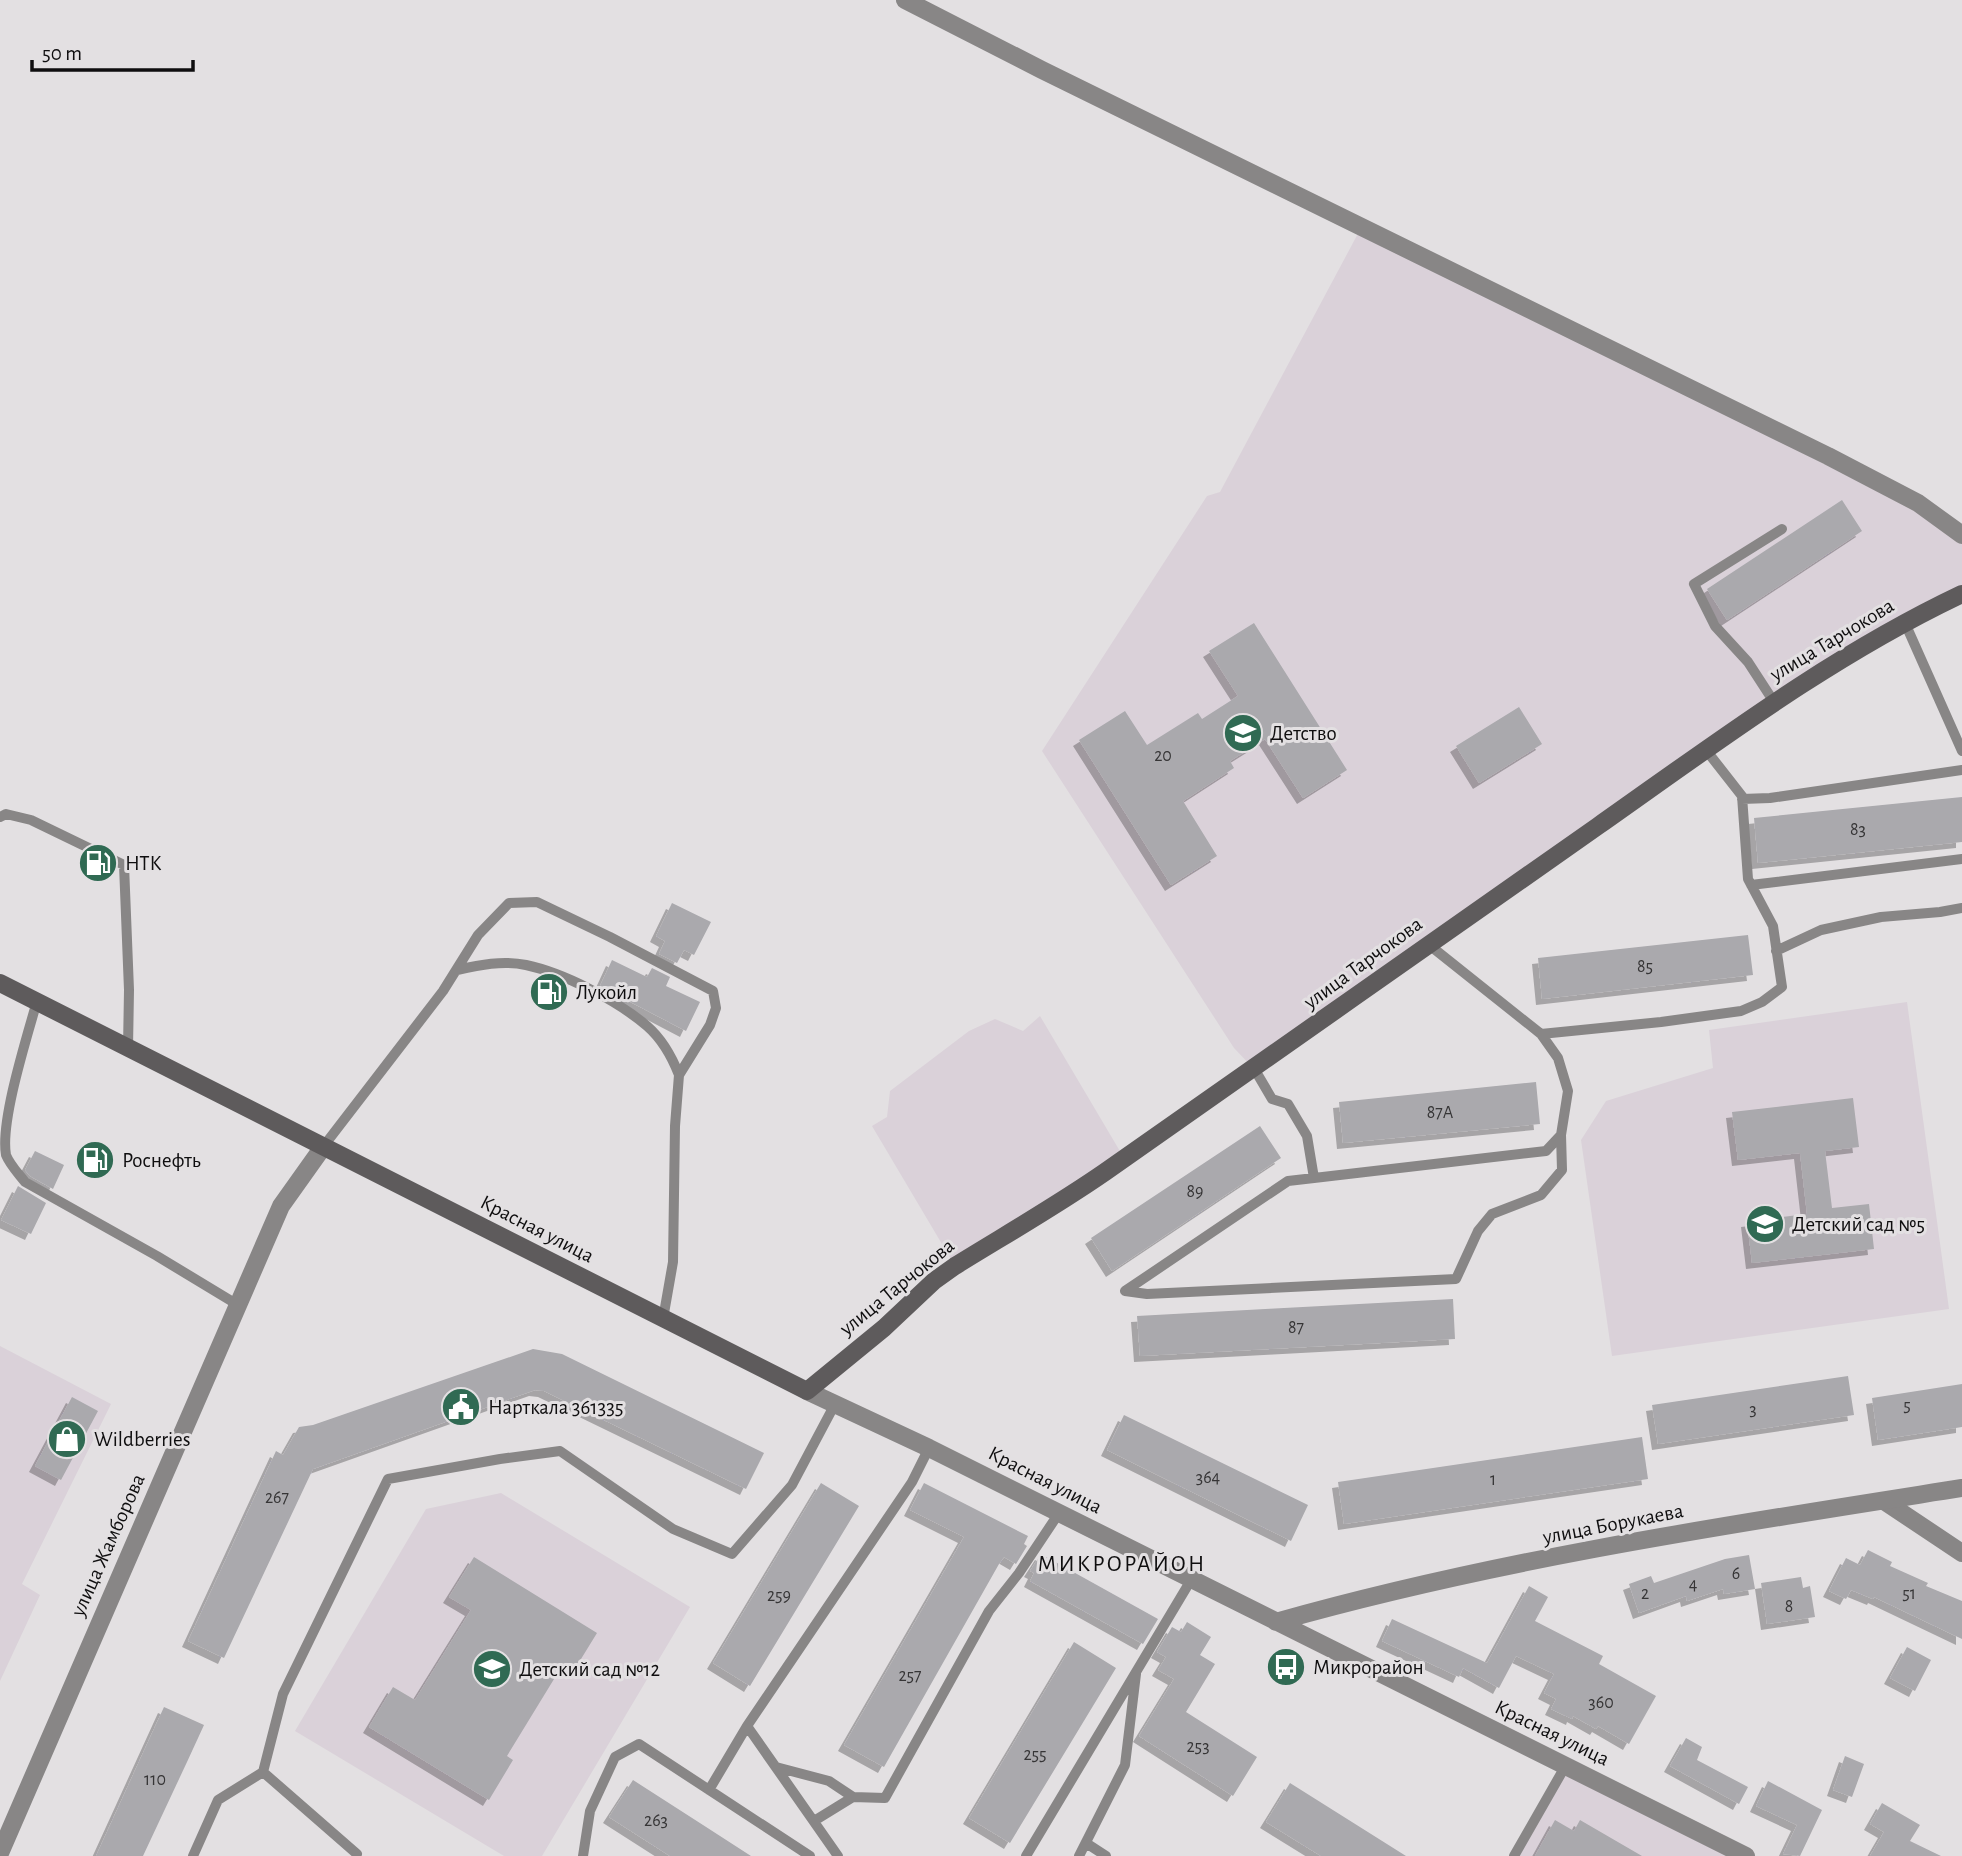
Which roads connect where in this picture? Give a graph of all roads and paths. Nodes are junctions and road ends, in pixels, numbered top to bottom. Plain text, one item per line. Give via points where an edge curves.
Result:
1 (905, 0) edge
2 (1782, 529) dead end
3 (1962, 535) edge
4 (1962, 594) edge
5 (1905, 623) junction
6 (1774, 702) junction
7 (1706, 750) junction
8 (1962, 751) edge
9 (1962, 770) edge
10 (1742, 799) junction
11 (0, 817) edge
12 (1962, 859) edge
13 (1751, 885) junction
14 (1962, 908) edge
15 (1428, 944) junction
16 (1776, 951) junction
17 (457, 970) junction
18 (0, 983) edge
19 (37, 1001) junction
20 (1541, 1034) junction
21 (128, 1048) junction
22 (1255, 1070) junction
23 (679, 1075) junction
24 (1561, 1135) junction
25 (323, 1147) junction
26 (1314, 1178) junction
27 (238, 1305) junction
28 (663, 1319) junction
29 (807, 1391) junction
30 (835, 1404) junction
31 (929, 1448) junction
32 (1962, 1488) edge
33 (1884, 1501) junction
34 (1059, 1513) junction
35 (1962, 1553) edge
36 (1191, 1580) junction
37 (1276, 1622) junction
38 (1137, 1671) junction
39 (747, 1726) junction
40 (1566, 1765) junction
41 (776, 1767) junction
42 (263, 1772) junction
43 (709, 1790) junction
44 (853, 1797) junction
45 (814, 1821) junction
46 (1086, 1843) junction
47 (0, 1853) edge
48 (193, 1856) edge
49 (356, 1856) edge
50 (583, 1856) edge
51 (810, 1856) edge
52 (838, 1856) edge
53 (1026, 1856) edge
54 (1079, 1856) edge
55 (1106, 1856) edge
56 (1514, 1856) edge
57 (1746, 1856) edge

1 - 3 street via 1828,456 1918,503
2 - 6 lane via 1694,584 1715,626 1748,662
4 - 5 main road, улица Тарчокова
5 - 6 main road, улица Тарчокова
5 - 8 lane
6 - 7 main road, улица Тарчокова
7 - 10 lane
7 - 15 main road, улица Тарчокова
9 - 10 lane
10 - 13 lane
11 - 21 lane via 6,814 31,820 124,865
12 - 13 lane
13 - 16 lane via 1773,926
14 - 16 lane via 1881,917 1821,930
15 - 20 lane
15 - 22 main road, улица Тарчокова
16 - 20 lane via 1782,987 1741,1011
17 - 23 lane via 488,963 526,965 570,980 648,1026 670,1053
17 - 23 lane via 478,935 509,903 537,902 713,991 716,1008 710,1025
17 - 25 lane
18 - 19 main road, Красная улица
19 - 21 main road, Красная улица
19 - 27 lane via 6,1110 5,1153 11,1165 25,1182
20 - 24 lane via 1559,1058 1568,1091
21 - 25 main road, Красная улица
22 - 26 lane via 1272,1099 1288,1104 1307,1136
22 - 29 main road, улица Тарчокова via 934,1281
23 - 28 lane via 673,1262
24 - 26 lane via 1546,1151
24 - 26 lane via 1562,1170 1541,1195 1492,1214 1478,1231 1455,1279 1147,1294 1125,1291 1288,1181
25 - 27 street, улица Жамборова via 281,1206
25 - 28 main road, Красная улица
27 - 47 street, улица Жамборова
28 - 29 main road, Красная улица
29 - 30 street, Красная улица
30 - 31 street, Красная улица
30 - 42 lane via 792,1485 732,1554 673,1529 560,1451 388,1479 283,1694
31 - 34 street, Красная улица
31 - 39 lane via 912,1482
32 - 33 street, улица Борукаева
33 - 35 street
33 - 37 street, улица Борукаева via 1634,1542 1412,1587
34 - 36 street, Красная улица
34 - 44 lane via 989,1611 885,1798
36 - 37 street, Красная улица
36 - 38 lane
37 - 40 street, Красная улица
38 - 46 lane via 1125,1765
38 - 53 lane
39 - 41 lane
39 - 43 lane
40 - 56 lane
40 - 57 street, Красная улица
41 - 44 lane via 829,1781
41 - 45 lane
42 - 48 lane via 218,1800
42 - 49 lane
43 - 50 lane via 639,1744 615,1757 590,1811
43 - 51 lane
44 - 45 lane
45 - 52 lane
46 - 54 lane
46 - 55 lane

